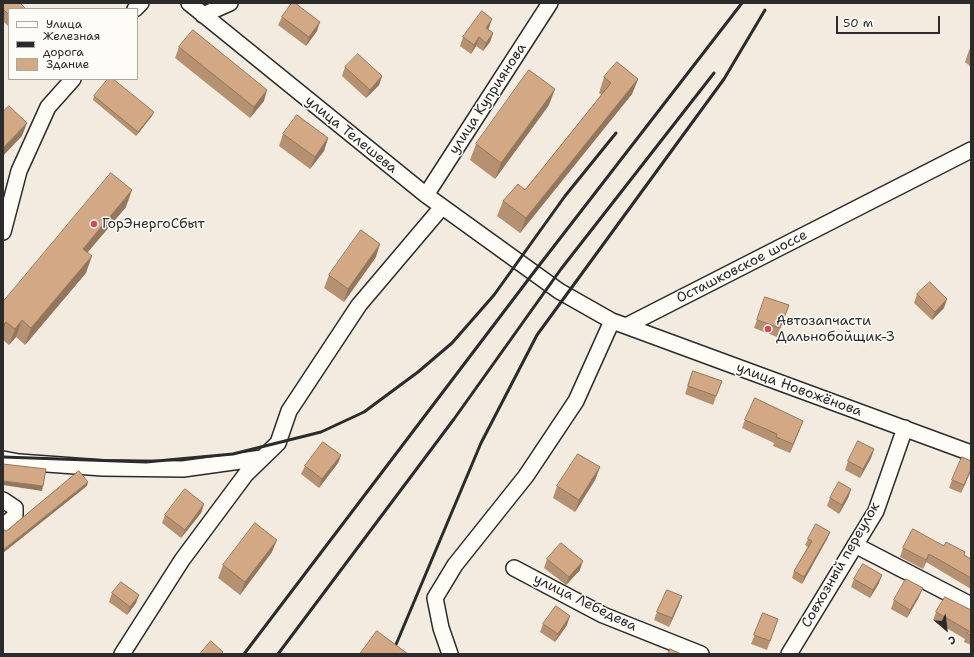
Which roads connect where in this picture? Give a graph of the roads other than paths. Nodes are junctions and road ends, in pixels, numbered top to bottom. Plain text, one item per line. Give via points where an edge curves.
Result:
1 (189, 3) edge
2 (230, 3) edge
3 (550, 3) edge
4 (203, 15) junction
5 (72, 80) edge
6 (971, 150) edge
7 (426, 195) junction
8 (442, 207) junction
9 (3, 232) edge
10 (612, 321) junction
11 (626, 326) junction
12 (905, 428) junction
13 (971, 453) edge
14 (262, 458) junction
15 (3, 459) edge
16 (3, 500) edge
17 (3, 526) edge
18 (855, 545) junction
19 (514, 568) dead end
20 (971, 606) edge
21 (122, 654) edge
22 (450, 654) edge
23 (701, 654) edge
24 (790, 654) edge

1 - 4 street, улица Телешева
2 - 4 street
3 - 7 street, улица Куприянова
4 - 7 street, улица Телешева
5 - 9 street via 48,107 19,170
6 - 11 street, Осташковское шоссе
7 - 8 street, улица Телешева
8 - 10 street, улица Телешева via 559,291
8 - 14 street via 359,305 289,411 278,443
10 - 11 street
10 - 22 street via 576,401 526,476 454,565 435,598
11 - 12 street, улица Новожёнова
12 - 13 street, улица Новожёнова
12 - 18 street, Совхозный переулок via 876,511
14 - 15 street via 183,469 103,468
14 - 21 street via 246,474 182,560
16 - 17 street via 15,508 15,516
18 - 20 street
18 - 24 street, Совхозный переулок
19 - 23 street, улица Лебедева via 603,615

